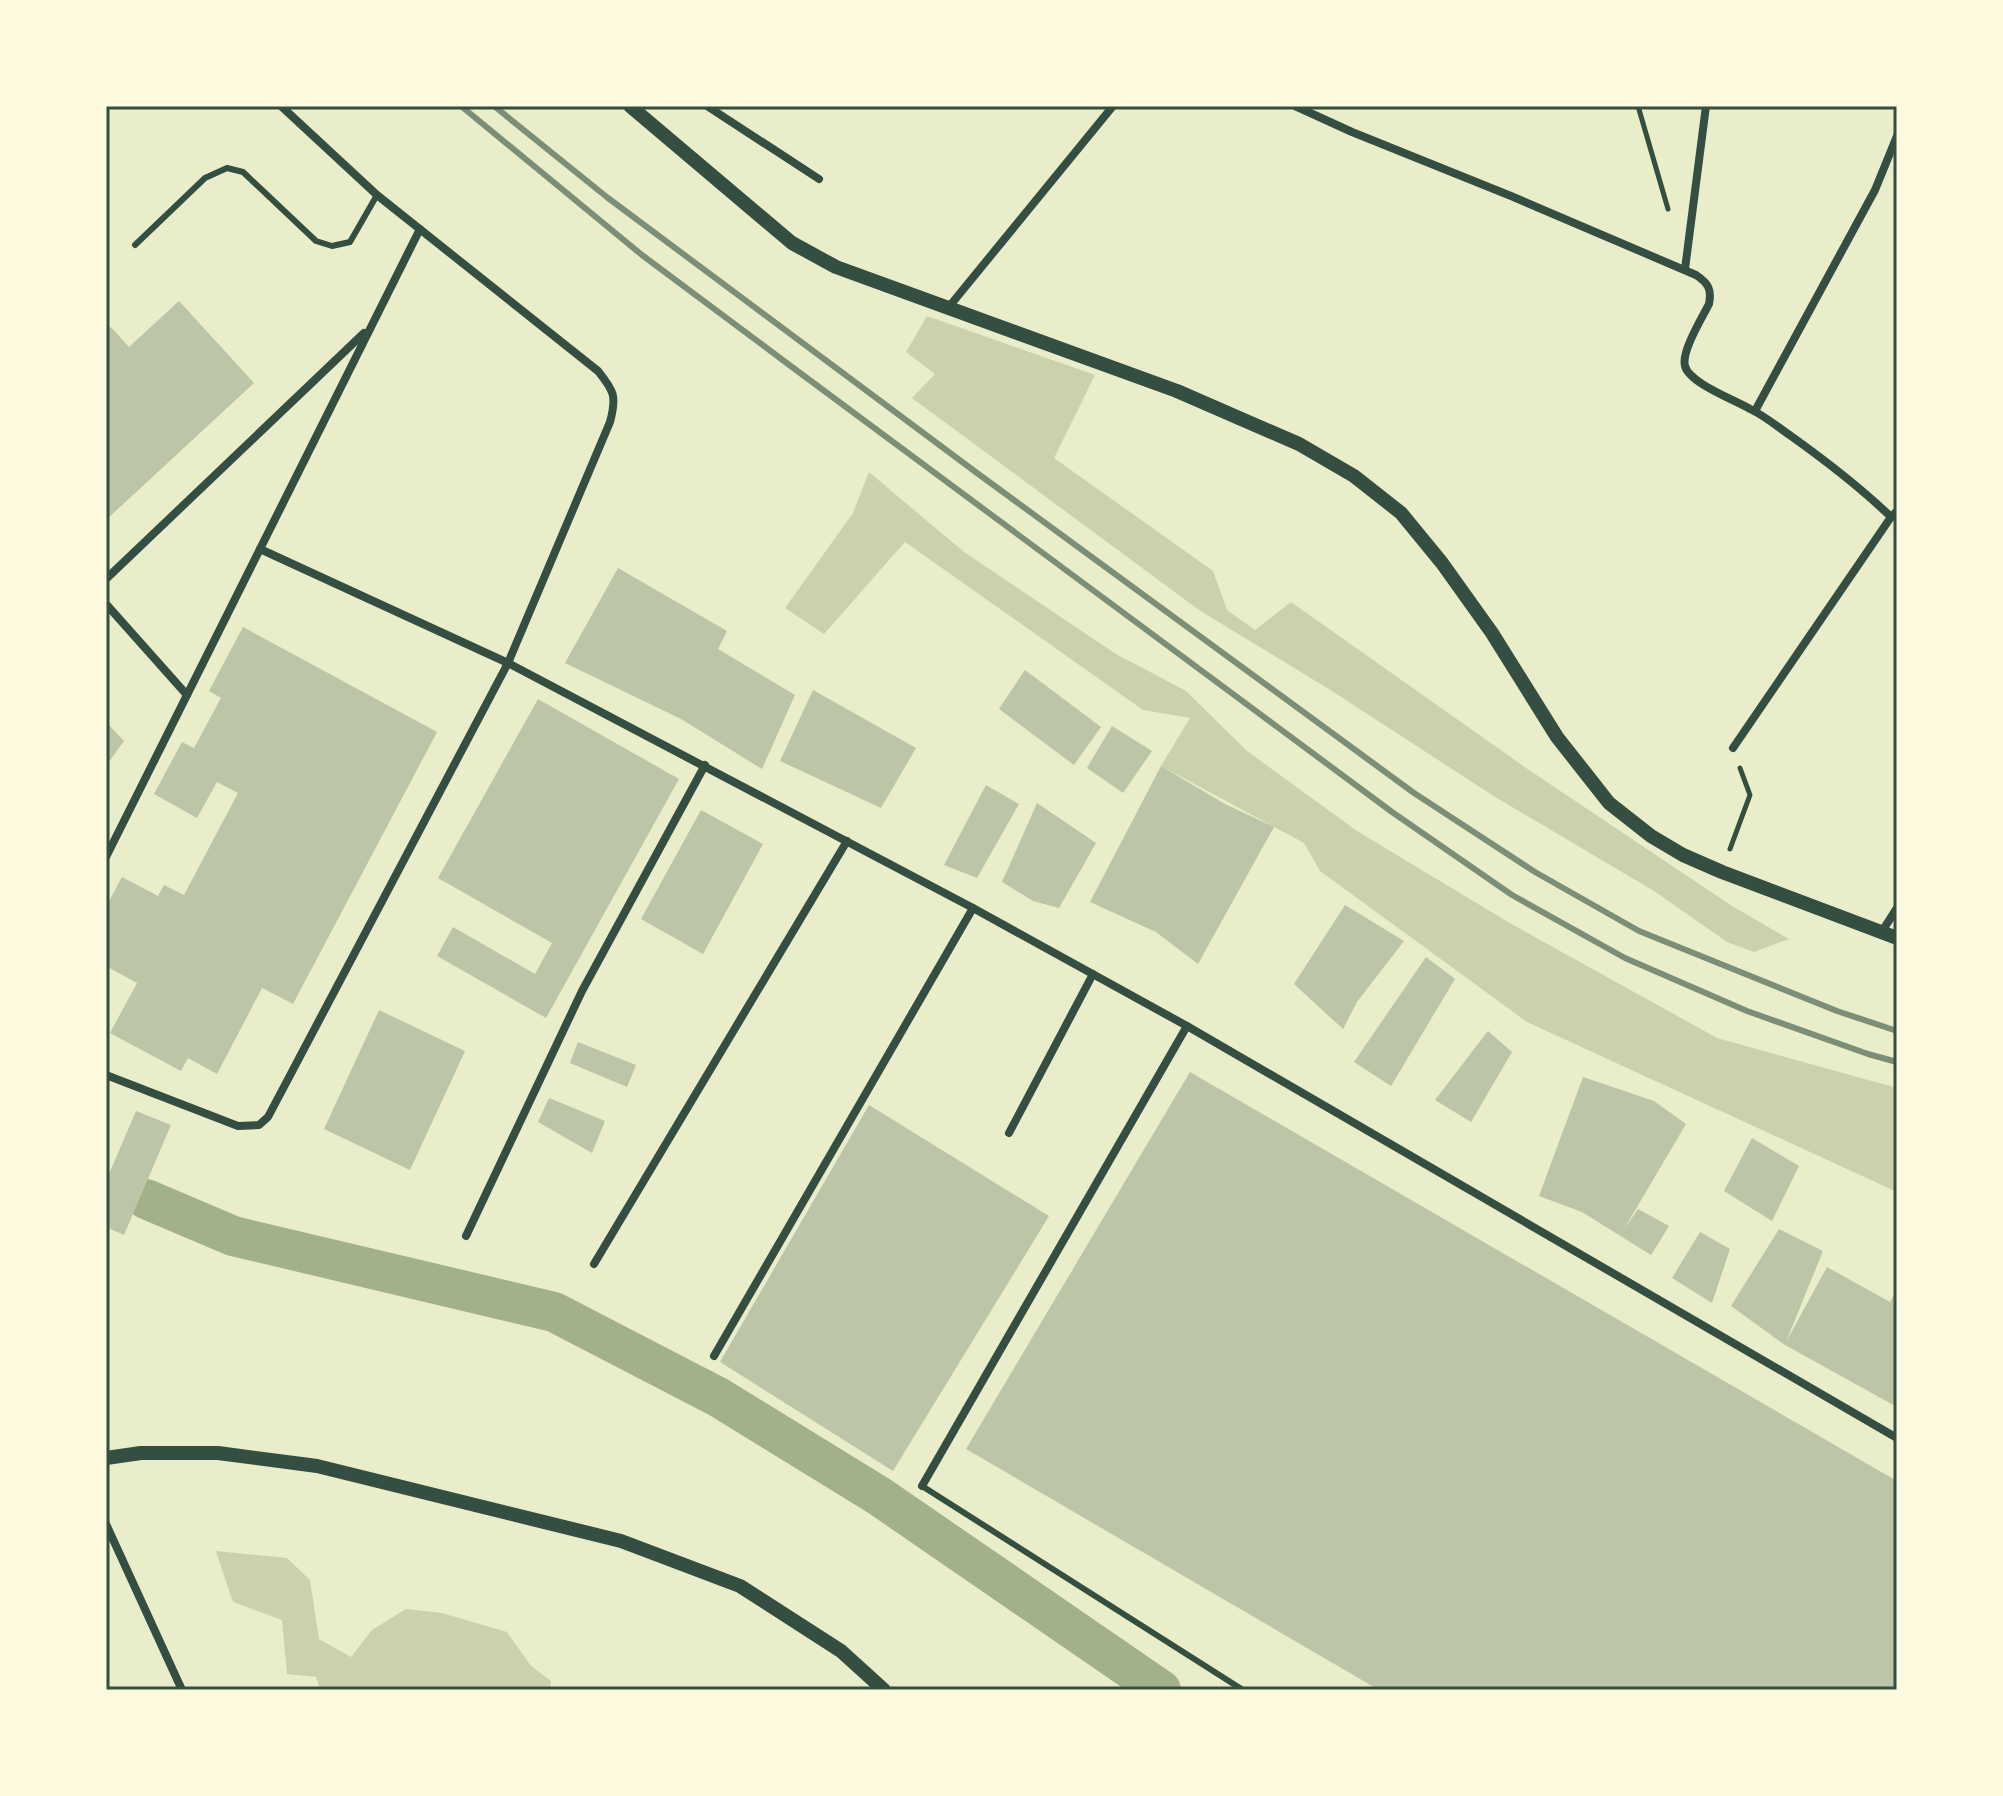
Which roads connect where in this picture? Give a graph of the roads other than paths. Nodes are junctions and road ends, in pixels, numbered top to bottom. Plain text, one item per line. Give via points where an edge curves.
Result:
1 (281, 106) edge
2 (630, 106) edge
3 (707, 106) edge
4 (1113, 106) edge
5 (1295, 106) edge
6 (1706, 106) edge
7 (1897, 136) edge
8 (819, 179) dead end
9 (377, 195) junction
10 (420, 229) junction
11 (135, 245) dead end
12 (1685, 269) junction
13 (948, 308) junction
14 (370, 327) junction
15 (1755, 411) junction
16 (1894, 514) edge
17 (260, 549) junction
18 (106, 579) edge
19 (106, 604) edge
20 (508, 663) junction
21 (187, 695) junction
22 (1733, 748) road end
23 (705, 765) junction
24 (847, 841) junction
25 (106, 857) edge
26 (973, 908) junction
27 (1897, 908) edge
28 (1880, 933) junction
29 (1897, 938) edge
30 (1093, 974) junction
31 (1187, 1026) junction
32 (106, 1075) edge
33 (1009, 1133) dead end
34 (466, 1236) dead end
35 (594, 1264) dead end
36 (714, 1356) dead end
37 (1897, 1438) edge
38 (106, 1458) edge
39 (922, 1486) joint
40 (106, 1524) edge
41 (182, 1690) edge
42 (884, 1690) edge
43 (1243, 1690) edge

1 - 9 street
2 - 13 street via 792,243 836,267
3 - 8 street
4 - 13 street
5 - 12 street
6 - 12 street
7 - 15 street via 1875,190
9 - 10 street
9 - 11 lane via 350,242 332,246 316,241 243,172 227,168 205,178
10 - 14 street
10 - 20 street via 598,371 615,399 610,422
12 - 15 street via 1704,281 1711,295 1684,356 1686,370
13 - 28 street via 1177,391 1299,444 1354,476 1401,513 1442,563 1557,737 1609,803 1683,855
14 - 17 street
14 - 18 street
15 - 16 street
16 - 22 street
17 - 20 street
17 - 21 street
19 - 21 street
20 - 23 street
20 - 32 street via 274,1108 259,1125 238,1126
21 - 25 street
23 - 24 street
23 - 34 street via 582,991
24 - 26 street
24 - 35 street
26 - 30 street
26 - 36 street
27 - 28 street
28 - 29 street
30 - 31 street
30 - 33 street
31 - 37 street
31 - 39 street
38 - 42 street via 218,1453 317,1466 621,1541 740,1586 841,1651
39 - 43 lane
40 - 41 street

